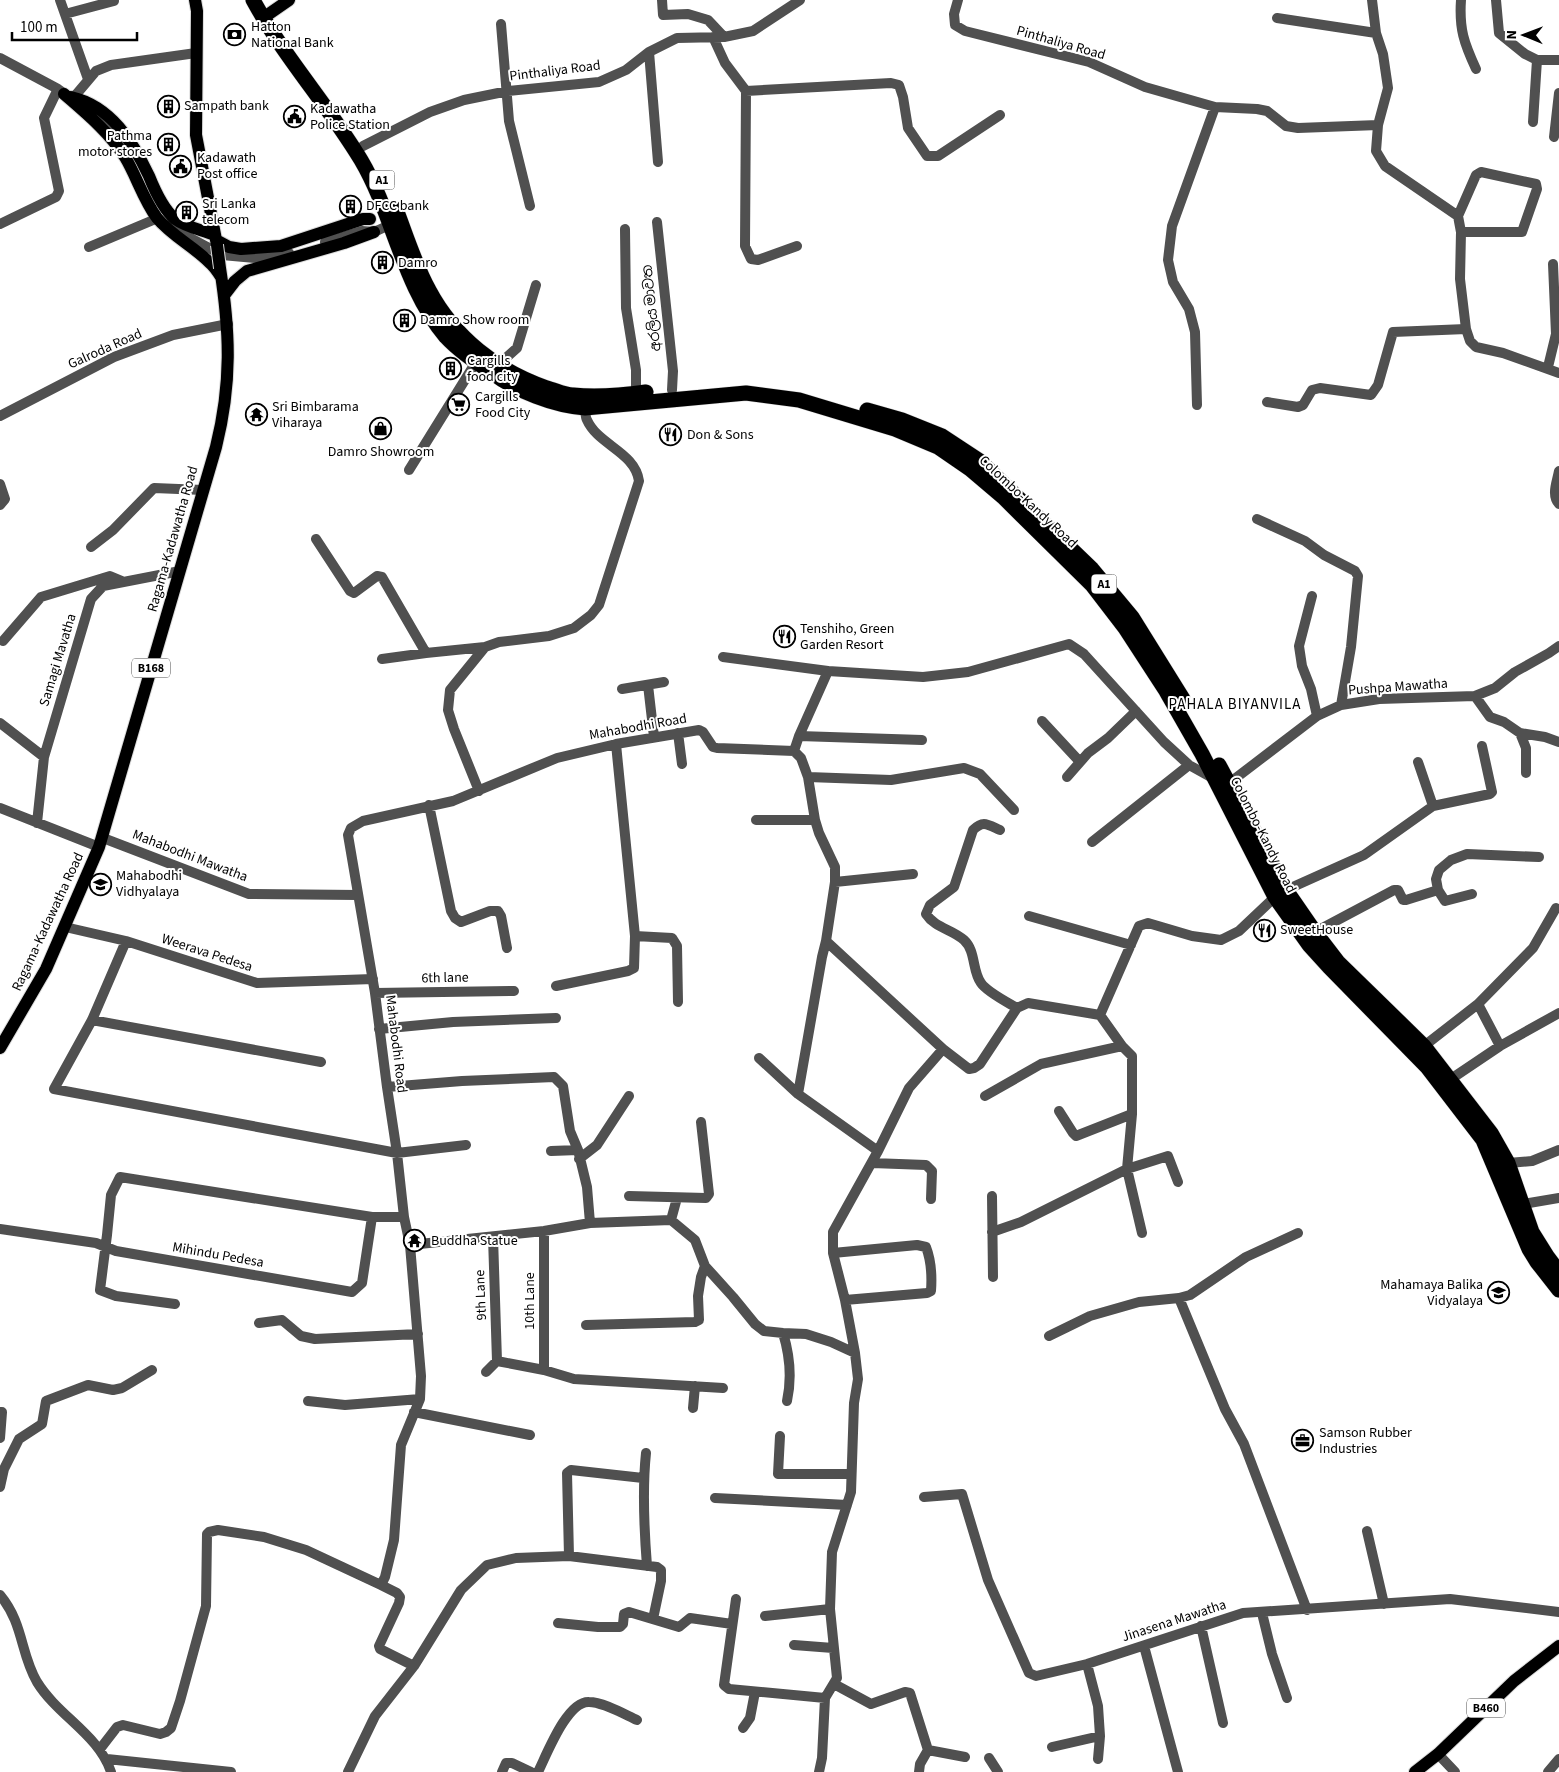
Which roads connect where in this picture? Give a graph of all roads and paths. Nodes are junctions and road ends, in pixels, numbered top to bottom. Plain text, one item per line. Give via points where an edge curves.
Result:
1 (60, 0) edge
2 (253, 0) edge
3 (289, 0) edge
4 (662, 0) edge
5 (800, 0) edge
6 (958, 0) edge
7 (1372, 0) edge
8 (1461, 0) edge
9 (1496, 0) edge
10 (114, 1) edge
11 (198, 4) edge
12 (266, 10) edge
13 (65, 14) junction
14 (1277, 18) dead end
15 (501, 24) dead end
16 (1376, 33) junction
17 (713, 37) junction
18 (724, 37) junction
19 (649, 52) junction
20 (196, 53) junction
21 (0, 58) edge
22 (1537, 60) junction
23 (1559, 60) edge
24 (1476, 69) dead end
25 (88, 79) junction
26 (508, 91) junction
27 (746, 91) junction
28 (65, 94) junction
29 (1559, 100) edge
30 (1215, 108) junction
31 (1000, 115) dead end
32 (1533, 122) dead end
33 (1378, 126) junction
34 (1554, 137) dead end
35 (363, 146) junction
36 (658, 162) dead end
37 (530, 206) dead end
38 (393, 216) junction
39 (1458, 216) junction
40 (158, 218) junction
41 (370, 219) junction
42 (657, 222) dead end
43 (0, 224) edge
44 (625, 229) dead end
45 (374, 232) junction
46 (1461, 232) junction
47 (216, 240) junction
48 (796, 246) dead end
49 (89, 247) dead end
50 (247, 257) junction
51 (1553, 264) dead end
52 (221, 272) junction
53 (536, 285) dead end
54 (225, 294) junction
55 (228, 324) junction
56 (1466, 329) junction
57 (476, 362) junction
58 (498, 365) junction
59 (1548, 368) junction
60 (1559, 373) edge
61 (672, 390) junction
62 (636, 394) junction
63 (1267, 402) dead end
64 (1197, 405) dead end
65 (585, 408) junction
66 (0, 416) edge
67 (408, 470) dead end
68 (1559, 471) edge
69 (0, 484) edge
70 (203, 490) junction
71 (1559, 504) edge
72 (0, 505) edge
73 (1257, 519) dead end
74 (316, 539) dead end
75 (91, 547) dead end
76 (180, 570) junction
77 (122, 581) junction
78 (1312, 596) dead end
79 (3, 642) dead end
80 (1559, 646) edge
81 (485, 647) junction
82 (426, 653) junction
83 (723, 657) dead end
84 (382, 659) dead end
85 (828, 671) junction
86 (664, 682) dead end
87 (648, 685) junction
88 (622, 689) dead end
89 (1475, 696) junction
90 (1341, 705) junction
91 (1136, 711) junction
92 (1317, 716) junction
93 (1042, 721) dead end
94 (0, 723) edge
95 (1520, 733) junction
96 (678, 734) junction
97 (799, 736) junction
98 (654, 737) junction
99 (922, 740) dead end
100 (1559, 742) edge
101 (616, 744) junction
102 (1482, 746) dead end
103 (794, 751) junction
104 (44, 757) junction
105 (1080, 762) junction
106 (1418, 762) dead end
107 (682, 764) dead end
108 (1189, 765) junction
109 (1526, 773) dead end
110 (808, 777) junction
111 (1067, 777) dead end
112 (1222, 784) junction
113 (479, 791) junction
114 (429, 805) junction
115 (1433, 806) junction
116 (0, 808) edge
117 (1014, 810) dead end
118 (756, 820) dead end
119 (814, 820) junction
120 (37, 823) junction
121 (1000, 830) dead end
122 (101, 842) junction
123 (1092, 842) dead end
124 (1539, 857) dead end
125 (913, 874) dead end
126 (835, 882) junction
127 (1438, 890) junction
128 (1281, 894) junction
129 (1472, 894) dead end
130 (358, 895) junction
131 (1556, 908) dead end
132 (1029, 916) dead end
133 (65, 927) junction
134 (1315, 932) junction
135 (634, 936) junction
136 (826, 941) junction
137 (126, 942) junction
138 (1131, 945) junction
139 (507, 948) dead end
140 (373, 979) junction
141 (556, 986) dead end
142 (514, 991) dead end
143 (375, 993) junction
144 (678, 1002) dead end
145 (1478, 1004) junction
146 (1016, 1008) junction
147 (1559, 1013) edge
148 (1100, 1015) junction
149 (556, 1018) dead end
150 (92, 1020) junction
151 (379, 1029) junction
152 (1122, 1046) junction
153 (1424, 1046) junction
154 (1500, 1046) junction
155 (0, 1048) edge
156 (943, 1049) junction
157 (759, 1058) dead end
158 (321, 1062) dead end
159 (1446, 1082) junction
160 (387, 1087) junction
161 (798, 1094) junction
162 (629, 1096) dead end
163 (985, 1096) dead end
164 (1059, 1111) dead end
165 (1132, 1114) junction
166 (701, 1122) dead end
167 (466, 1145) dead end
168 (1559, 1150) edge
169 (551, 1151) dead end
170 (878, 1152) junction
171 (397, 1153) junction
172 (579, 1154) junction
173 (872, 1163) junction
174 (1508, 1163) junction
175 (1127, 1169) junction
176 (1178, 1182) dead end
177 (629, 1196) dead end
178 (992, 1196) dead end
179 (677, 1198) junction
180 (1559, 1198) edge
181 (931, 1199) dead end
182 (1523, 1204) junction
183 (372, 1217) junction
184 (404, 1217) junction
185 (670, 1220) junction
186 (590, 1223) junction
187 (0, 1230) edge
188 (544, 1231) junction
189 (992, 1232) junction
190 (1142, 1233) dead end
191 (1298, 1233) dead end
192 (493, 1237) junction
193 (410, 1245) junction
194 (106, 1247) junction
195 (834, 1253) junction
196 (705, 1266) junction
197 (1559, 1272) edge
198 (993, 1277) dead end
199 (1559, 1290) edge
200 (1179, 1298) junction
201 (846, 1300) junction
202 (175, 1304) dead end
203 (259, 1324) dead end
204 (586, 1325) dead end
205 (783, 1333) junction
206 (418, 1334) junction
207 (1049, 1336) dead end
208 (855, 1354) junction
209 (496, 1357) junction
210 (152, 1370) dead end
211 (544, 1370) junction
212 (486, 1372) dead end
213 (695, 1386) junction
214 (724, 1388) dead end
215 (420, 1399) junction
216 (787, 1400) dead end
217 (308, 1401) dead end
218 (694, 1408) dead end
219 (0, 1412) edge
220 (414, 1412) junction
221 (530, 1435) dead end
222 (780, 1436) dead end
223 (0, 1438) edge
224 (646, 1453) dead end
225 (851, 1474) junction
226 (643, 1478) junction
227 (0, 1487) edge
228 (924, 1497) dead end
229 (714, 1498) dead end
230 (847, 1505) junction
231 (1367, 1531) dead end
232 (569, 1556) junction
233 (647, 1566) junction
234 (381, 1585) junction
235 (0, 1594) edge
236 (736, 1598) dead end
237 (1384, 1604) junction
238 (830, 1609) junction
239 (1307, 1610) junction
240 (1559, 1612) edge
241 (1262, 1613) junction
242 (765, 1616) dead end
243 (653, 1619) junction
244 (558, 1623) dead end
245 (732, 1624) junction
246 (1201, 1626) junction
247 (794, 1645) dead end
248 (1144, 1646) junction
249 (1559, 1646) edge
250 (833, 1648) junction
251 (1087, 1664) junction
252 (414, 1666) junction
253 (834, 1684) junction
254 (755, 1692) junction
255 (825, 1698) junction
256 (1287, 1698) dead end
257 (637, 1720) dead end
258 (1223, 1723) dead end
259 (744, 1728) dead end
260 (1100, 1736) junction
261 (1052, 1747) dead end
262 (100, 1749) junction
263 (928, 1750) junction
264 (1438, 1754) junction
265 (964, 1757) dead end
266 (989, 1758) dead end
267 (1098, 1759) dead end
268 (1559, 1759) edge
269 (107, 1760) junction
270 (111, 1772) edge
271 (230, 1772) edge
272 (348, 1772) edge
273 (502, 1772) edge
274 (531, 1772) edge
275 (538, 1772) edge
276 (819, 1772) edge
277 (919, 1772) edge
278 (998, 1772) edge
279 (1178, 1772) edge
280 (1415, 1772) edge
281 (1455, 1772) edge
282 (1548, 1772) edge

1 - 13 street
2 - 12 highway, Colombo-Kandy Road / A1
3 - 12 main road
4 - 18 street via 663,15 688,14 708,20
5 - 18 street, Pinthaliya Road via 753,31
6 - 30 street, Pinthaliya Road via 955,24 965,31 1088,62 1145,86
7 - 16 street
8 - 24 street via 1464,42
9 - 22 street via 1499,33
10 - 13 street
11 - 20 main road, Ragama-Kadawatha Road / B168
12 - 35 highway, Colombo-Kandy Road / A1
12 - 38 highway, Colombo-Kandy Road / A1
13 - 25 street
14 - 16 street
15 - 26 street
16 - 33 street via 1388,88
17 - 18 street, Pinthaliya Road
17 - 19 street, Pinthaliya Road via 677,38
17 - 27 street via 725,63
19 - 26 street, Pinthaliya Road via 626,70 600,82
19 - 36 street
20 - 25 street via 110,65
20 - 47 main road, Ragama-Kadawatha Road / B168 via 196,135
21 - 28 street
22 - 23 street
22 - 32 street
25 - 28 street
26 - 35 street, Pinthaliya Road via 464,100 430,112
26 - 37 street via 509,121
27 - 31 street via 891,82 899,85 908,128 927,156 938,156
27 - 48 street via 745,246 751,259 758,260
28 - 40 main road via 115,142 142,196
28 - 43 street via 44,118 59,191 56,197
28 - 47 main road via 102,110 138,152 158,196 175,218
28 - 50 street via 97,116 118,136 131,154 151,197 170,223 222,256
29 - 34 street
30 - 33 street via 1267,111 1286,126 1298,128
30 - 64 street via 1172,226 1168,260 1173,282 1189,309 1195,332
33 - 39 street via 1376,151 1385,166
35 - 38 highway, Colombo-Kandy Road / A1 via 377,169
38 - 41 street
38 - 45 street
38 - 57 highway, Colombo-Kandy Road / A1 via 407,269 426,307 446,337
38 - 58 highway, Colombo-Kandy Road / A1 via 434,298 453,327
39 - 46 street
39 - 46 street via 1476,175 1482,172 1536,184 1537,190 1522,232
40 - 49 street
40 - 52 main road
41 - 47 main road via 282,246 241,249
41 - 50 street via 365,225 325,238
42 - 61 street, අරලිය මාවත via 673,371
44 - 62 street via 626,308 636,370
45 - 50 street via 362,231 270,257
45 - 54 main road via 247,272 234,281
46 - 56 street via 1460,279
47 - 52 main road, Ragama-Kadawatha Road / B168, bridge
51 - 59 street via 1556,334
52 - 54 main road, Ragama-Kadawatha Road / B168
53 - 58 street via 517,348
54 - 55 main road, Ragama-Kadawatha Road / B168
55 - 66 street, Galroda Road via 173,335 114,357
55 - 70 main road, Ragama-Kadawatha Road / B168 via 227,395
56 - 59 street via 1470,342 1476,347 1503,352
56 - 63 street via 1393,332 1378,385 1371,395 1320,388 1312,390 1303,405 1298,407
57 - 65 highway, Colombo-Kandy Road / A1 via 525,392 572,408
57 - 67 street
58 - 62 highway, Colombo-Kandy Road / A1 via 532,383 572,395
59 - 60 street
61 - 62 highway, Colombo-Kandy Road / A1
61 - 112 highway, Colombo-Kandy Road / A1 via 747,383 791,388 902,420 942,436 980,461 1092,569 1132,617 1170,677
65 - 81 street via 586,419 593,429 632,464 639,481 600,605 574,628 549,636 499,642
65 - 112 highway, Colombo-Kandy Road / A1 via 746,393 767,394 800,400 895,429 938,447 970,468 1003,497 1092,585 1125,628
68 - 71 street via 1554,493
69 - 72 street via 5,499
70 - 75 street via 154,488 113,530
70 - 76 main road, Ragama-Kadawatha Road / B168
73 - 90 street via 1305,541 1355,571 1358,576
74 - 82 street via 350,591 354,593 377,576 382,577
76 - 77 street, Samagi Mavatha
76 - 122 main road, Ragama-Kadawatha Road / B168
77 - 79 street via 110,576 41,597
77 - 104 street, Samagi Mavatha via 103,586 91,599
78 - 92 street via 1299,646
80 - 89 street, Pushpa Mawatha via 1495,688
81 - 82 street
81 - 113 street via 450,690 448,710
82 - 84 street
83 - 85 street
85 - 91 street via 923,677 968,672 1069,644 1084,654
85 - 97 street
86 - 87 street
87 - 88 street
87 - 98 street
89 - 90 street, Pushpa Mawatha via 1379,699
89 - 95 street via 1490,718 1504,722
90 - 92 street, Pushpa Mawatha
91 - 105 street
91 - 108 street
92 - 112 street, Pushpa Mawatha
93 - 105 street
94 - 104 street
95 - 100 street
95 - 109 street via 1526,748
96 - 98 street, Mahabodhi Road
96 - 103 street, Mahabodhi Road via 701,731 717,748
96 - 107 street
97 - 99 street
97 - 103 street
98 - 101 street, Mahabodhi Road
101 - 113 street, Mahabodhi Road via 557,758
101 - 135 street
102 - 115 street via 1492,792
103 - 110 street via 801,758
104 - 120 street, Samagi Mavatha
105 - 111 street
106 - 115 street
108 - 112 street
108 - 123 street
110 - 117 street via 891,780 964,768 980,774
110 - 119 street
112 - 128 highway, Colombo-Kandy Road / A1
113 - 114 street, Mahabodhi Road via 453,801
114 - 130 street, Mahabodhi Road via 363,821 350,828 348,835
114 - 139 street via 451,911 461,922 490,911 498,912
115 - 128 street via 1364,855
116 - 120 street, Mahabodhi Mawatha
118 - 119 street
119 - 126 street via 835,867
120 - 122 street, Mahabodhi Mawatha
121 - 146 street via 984,823 973,830 954,887 930,905 926,914 931,922 966,941 982,985
122 - 130 street, Mahabodhi Mawatha via 249,894
122 - 133 main road, Ragama-Kadawatha Road / B168
124 - 127 street via 1467,854 1451,860 1439,870
125 - 126 street
126 - 136 street
127 - 129 street via 1445,901
127 - 134 street via 1403,900 1398,890 1394,890
128 - 134 highway, Colombo-Kandy Road / A1
128 - 138 street via 1239,931 1221,940 1192,936 1148,923 1139,926
128 - 159 highway, Colombo-Kandy Road / A1 via 1309,945 1427,1067
130 - 140 street, Mahabodhi Road
131 - 145 street via 1533,948
132 - 138 street
133 - 137 street, Weerava Pedesa
133 - 155 main road, Ragama-Kadawatha Road / B168 via 46,969
134 - 153 highway, Colombo-Kandy Road / A1 via 1338,962
135 - 141 street via 634,968
135 - 144 street via 672,938 676,941
136 - 156 street
136 - 161 street
137 - 140 street, Weerava Pedesa via 257,983
137 - 150 street
138 - 148 street
140 - 143 street, Mahabodhi Road
142 - 143 street, 6th lane
143 - 151 street, Mahabodhi Road
145 - 153 street
145 - 154 street
146 - 148 street via 1028,1003
146 - 156 street via 980,1064 974,1068 969,1069
147 - 154 street
148 - 152 street
149 - 151 street
150 - 158 street
150 - 171 street via 54,1089
151 - 160 street, Mahabodhi Road
152 - 163 street via 1041,1064
152 - 165 street via 1132,1056
153 - 159 highway, Colombo-Kandy Road / A1
154 - 159 street
156 - 170 street via 909,1088
157 - 161 street
159 - 174 highway, Colombo-Kandy Road / A1 via 1491,1133
159 - 199 highway, Colombo-Kandy Road / A1 via 1483,1140 1529,1249
160 - 171 street, Mahabodhi Road
160 - 172 street via 554,1077 563,1086 570,1131
161 - 170 street
162 - 172 street via 597,1145
164 - 165 street via 1076,1136
165 - 175 street
166 - 179 street via 709,1194 706,1198
167 - 171 street
168 - 174 street via 1532,1161
169 - 172 street
170 - 173 street
171 - 184 street, Mahabodhi Road
172 - 186 street via 587,1187
173 - 181 street via 930,1167
173 - 195 street via 833,1232
174 - 182 highway, Colombo-Kandy Road / A1
175 - 176 street via 1168,1156
175 - 189 street via 1021,1222
175 - 190 street
177 - 179 street
178 - 189 street
179 - 185 street
180 - 182 street
182 - 197 highway, Colombo-Kandy Road / A1 via 1532,1232
183 - 184 street
183 - 194 street via 120,1176 110,1195
183 - 194 street, Mihindu Pedesa via 362,1284 352,1292
184 - 193 street, Mahabodhi Road
185 - 186 street
185 - 196 street via 695,1240
186 - 188 street
187 - 194 street, Mihindu Pedesa
188 - 192 street
188 - 211 street, 10th Lane
189 - 198 street
191 - 200 street via 1246,1257 1190,1295
192 - 193 street
192 - 209 street, 9th Lane
193 - 206 street, Mahabodhi Road
194 - 202 street via 100,1290 116,1296
195 - 201 street
195 - 201 street via 918,1245 926,1247 928,1254 932,1291 927,1294
196 - 204 street via 698,1296 699,1320 695,1322
196 - 205 street via 764,1331
200 - 207 street via 1139,1302 1090,1316
200 - 239 street via 1225,1409 1244,1444
201 - 208 street
203 - 206 street via 282,1320 301,1336 315,1339
205 - 208 street via 806,1334
205 - 216 street via 788,1348 791,1384
206 - 215 street, Mahabodhi Road
208 - 225 street via 858,1379
209 - 211 street
209 - 212 street
210 - 227 street via 122,1388 114,1390 88,1385 46,1401 42,1424 19,1439 4,1469
211 - 213 street via 574,1379
213 - 214 street
213 - 218 street
215 - 217 street via 345,1406
215 - 220 street
219 - 223 street
220 - 221 street
220 - 234 street via 401,1445 394,1540
222 - 225 street via 778,1474
224 - 226 street
225 - 230 street
226 - 232 street via 571,1470 567,1473
226 - 233 street
228 - 251 street, Jinasena Mawatha via 962,1494 988,1580 1029,1672 1036,1676
229 - 230 street
230 - 238 street via 832,1552
231 - 237 street
232 - 233 street
232 - 252 street via 516,1558 487,1564 461,1590
233 - 243 street via 661,1570
234 - 252 street via 397,1593 400,1603 380,1649
234 - 262 street via 306,1550 264,1537 218,1530 209,1532 206,1606 171,1728 160,1734 123,1725 117,1727
235 - 262 street via 15,1617 36,1680 55,1707
236 - 245 street
237 - 239 street, Jinasena Mawatha
237 - 240 street, Jinasena Mawatha via 1450,1599
238 - 242 street
238 - 250 street
239 - 241 street, Jinasena Mawatha
241 - 246 street, Jinasena Mawatha via 1243,1613
241 - 256 street
243 - 244 street via 629,1612 624,1614 620,1627
243 - 245 street via 679,1627 690,1618
245 - 254 street via 724,1685 729,1689
246 - 248 street, Jinasena Mawatha
246 - 258 street
247 - 250 street
248 - 251 street, Jinasena Mawatha
248 - 279 street
249 - 264 main road, B460 via 1514,1681
250 - 253 street via 837,1678
251 - 260 street via 1098,1706
252 - 272 street via 375,1716
253 - 255 street
253 - 263 street via 871,1704 910,1693
254 - 255 street
254 - 259 street via 750,1718
255 - 276 street
257 - 275 street via 596,1703 578,1705 565,1719
260 - 261 street
260 - 267 street
262 - 269 street
263 - 265 street
263 - 277 street
264 - 280 main road, B460
264 - 281 street
266 - 278 street
268 - 282 street
269 - 270 street
269 - 271 street
273 - 274 street via 506,1763 512,1763

